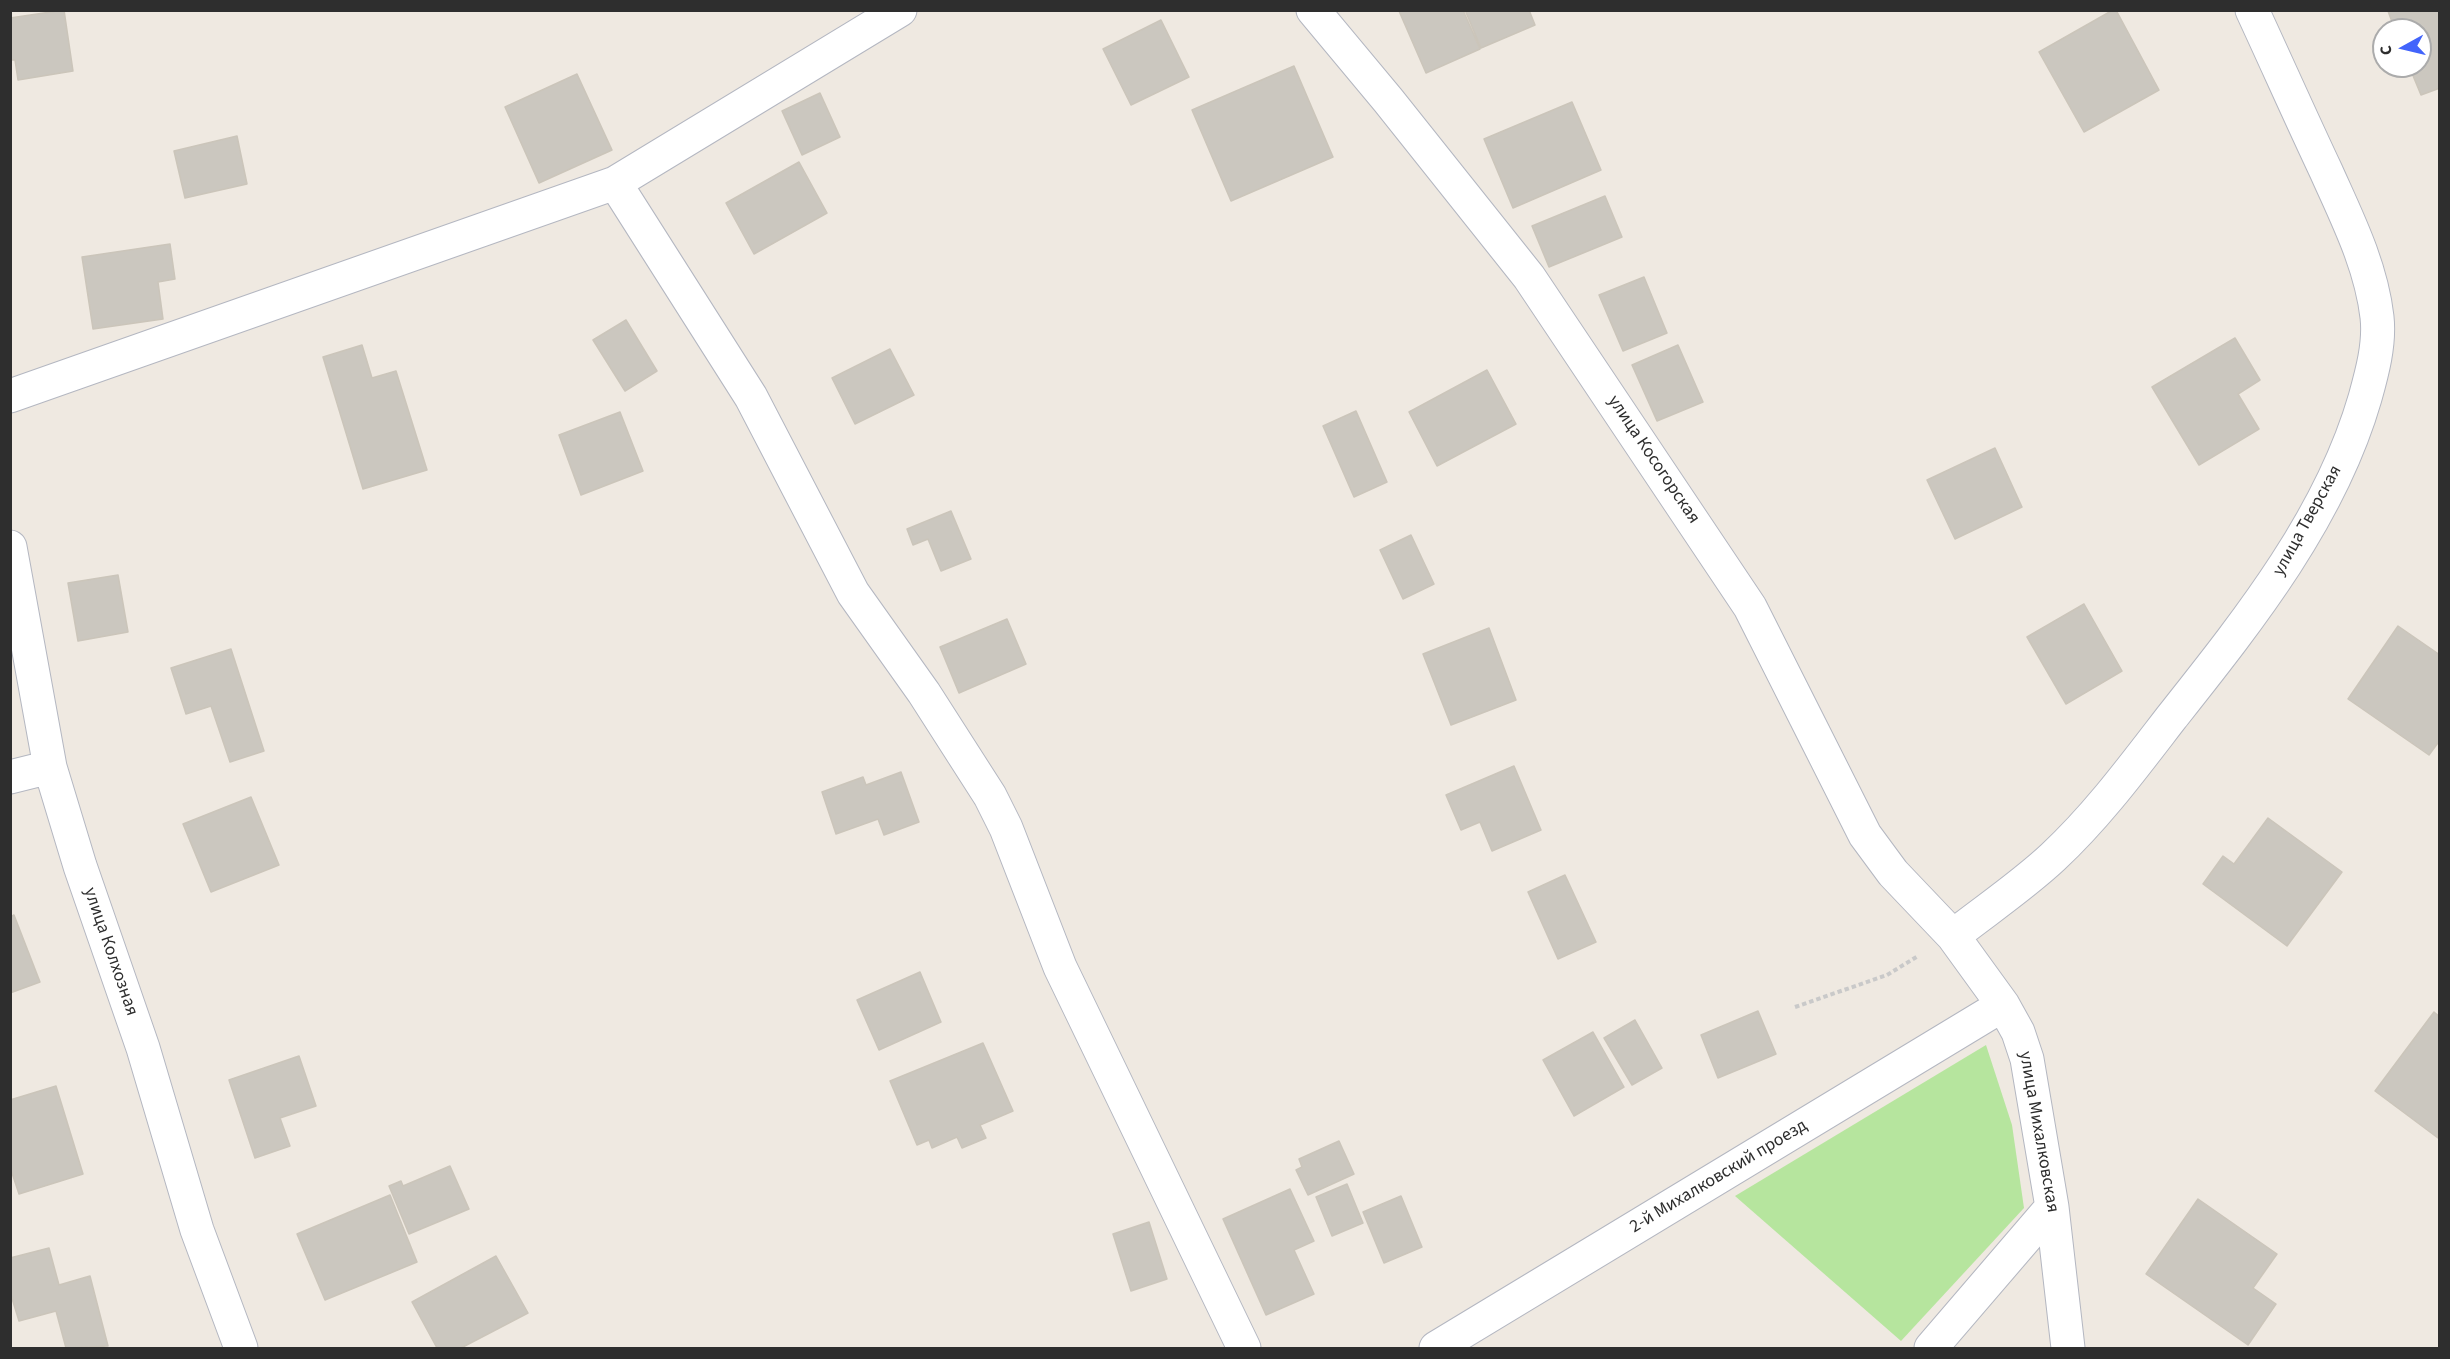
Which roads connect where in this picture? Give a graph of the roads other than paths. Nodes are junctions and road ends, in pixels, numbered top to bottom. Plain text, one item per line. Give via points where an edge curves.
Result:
1 (900, 10) edge
2 (1313, 10) edge
3 (2252, 10) edge
4 (615, 183) junction
5 (10, 396) edge
6 (10, 547) edge
7 (50, 767) junction
8 (10, 777) edge
9 (1953, 936) junction
10 (2003, 1005) junction
11 (2052, 1207) junction
12 (241, 1348) edge
13 (1244, 1348) edge
14 (1436, 1348) edge
15 (1931, 1348) edge
16 (2068, 1348) edge

1 - 4 street
2 - 9 street, улица Косогорская via 1529,277 1750,607 1865,835 1893,873
3 - 9 street, улица Тверская via 2358,242 2371,285 2377,317 2376,349 2355,428 2327,490 2269,588 2132,768 2052,857
4 - 5 street
4 - 13 street via 751,397 853,594 924,693 990,796 1060,967
6 - 7 street, улица Колхозная
7 - 8 street
7 - 12 street, улица Колхозная via 143,1048 196,1230
9 - 10 street, улица Михалковская
10 - 11 street, улица Михалковская via 2018,1032 2026,1059
10 - 14 street, 2-й Михалковский проезд
11 - 15 street
11 - 16 street, улица Михалковская

